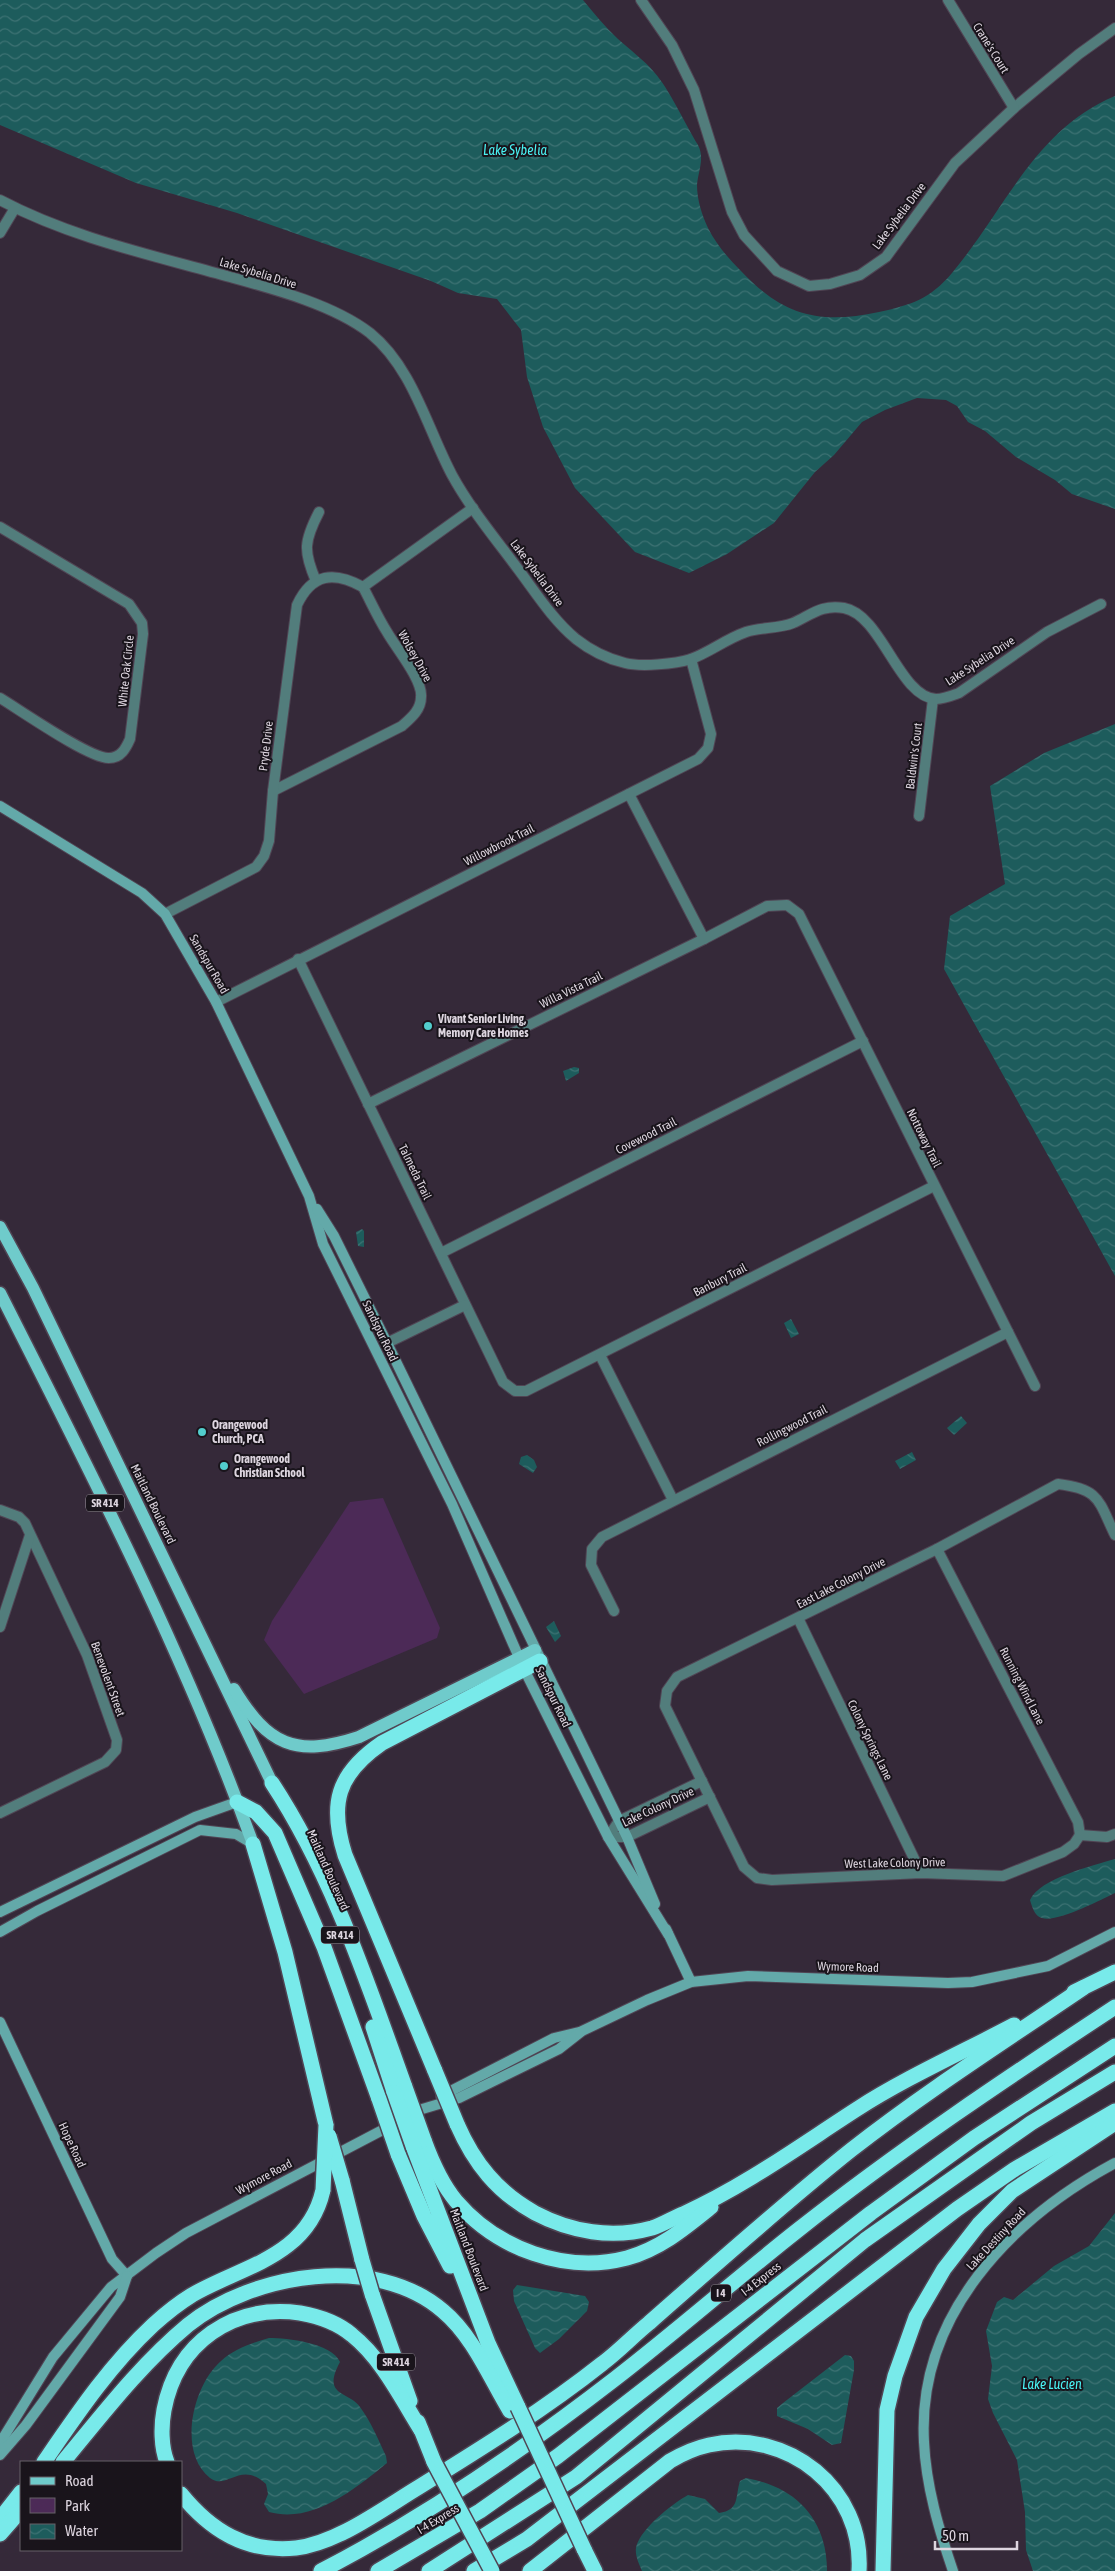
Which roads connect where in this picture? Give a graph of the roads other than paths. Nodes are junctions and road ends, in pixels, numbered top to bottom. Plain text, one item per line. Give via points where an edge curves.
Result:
1 (641, 0) edge
2 (948, 0) edge
3 (1115, 28) edge
4 (1014, 108) junction
5 (0, 200) edge
6 (15, 208) junction
7 (0, 233) edge
8 (472, 508) junction
9 (319, 512) dead end
10 (0, 527) edge
11 (316, 581) junction
12 (363, 587) junction
13 (1101, 604) dead end
14 (691, 659) junction
15 (0, 698) edge
16 (934, 699) junction
17 (273, 791) junction
18 (629, 794) junction
19 (0, 806) edge
20 (919, 816) dead end
21 (787, 905) joint
22 (165, 914) junction
23 (704, 939) junction
24 (298, 960) junction
25 (216, 1002) junction
26 (863, 1041) junction
27 (368, 1104) junction
28 (934, 1186) junction
29 (309, 1196) junction
30 (0, 1227) edge
31 (441, 1253) junction
32 (0, 1293) edge
33 (465, 1305) junction
34 (1008, 1332) junction
35 (387, 1343) junction
36 (375, 1350) junction
37 (600, 1355) junction
38 (1035, 1386) dead end
39 (516, 1391) joint
40 (673, 1500) junction
41 (0, 1510) edge
42 (30, 1535) junction
43 (1115, 1535) edge
44 (937, 1549) junction
45 (183, 1601) junction
46 (614, 1611) dead end
47 (798, 1618) junction
48 (0, 1627) edge
49 (537, 1655) junction
50 (522, 1663) junction
51 (702, 1781) junction
52 (272, 1783) joint
53 (710, 1797) junction
54 (238, 1802) junction
55 (652, 1805) junction
56 (0, 1813) edge
57 (619, 1821) junction
58 (660, 1821) junction
59 (1115, 1834) edge
60 (1080, 1835) junction
61 (608, 1837) junction
62 (627, 1838) junction
63 (252, 1844) junction
64 (920, 1873) junction
65 (0, 1912) edge
66 (0, 1932) edge
67 (1115, 1932) edge
68 (668, 1934) junction
69 (1115, 1972) edge
70 (691, 1982) junction
71 (1082, 1988) junction
72 (1115, 2008) edge
73 (0, 2022) edge
74 (1115, 2046) edge
75 (1115, 2072) edge
76 (1115, 2111) edge
77 (1115, 2123) edge
78 (326, 2125) junction
79 (418, 2143) junction
80 (1115, 2163) edge
81 (737, 2185) junction
82 (127, 2276) junction
83 (488, 2343) junction
84 (514, 2409) junction
85 (421, 2430) junction
86 (0, 2443) edge
87 (0, 2455) edge
88 (45, 2461) edge
89 (64, 2461) edge
90 (166, 2461) edge
91 (20, 2493) edge
92 (182, 2495) edge
93 (20, 2511) edge
94 (0, 2519) edge
95 (0, 2534) edge
96 (321, 2571) edge
97 (378, 2571) edge
98 (429, 2571) edge
99 (474, 2571) edge
100 (492, 2571) edge
101 (530, 2571) edge
102 (595, 2571) edge
103 (859, 2571) edge
104 (883, 2571) edge
105 (953, 2571) edge

1 - 4 street, Lake Sybelia Drive via 672,45 694,90 732,212 744,235 777,271 809,286 860,275 886,257 955,163
2 - 4 street, Crane's Court
3 - 4 street, Lake Sybelia Drive via 1078,54
5 - 6 street, Lake Sybelia Drive
6 - 7 street
6 - 8 street, Lake Sybelia Drive via 70,232 265,286 332,312 370,333 388,350 403,372 452,475
8 - 12 street
8 - 14 street, Lake Sybelia Drive via 553,616 576,639 599,654 627,664 666,664
9 - 11 street via 305,545 307,561
10 - 15 street, White Oak Circle via 129,604 142,623 143,634 130,739 126,750 116,756 97,756
11 - 12 street via 332,576 348,578
11 - 17 street, Pryde Drive via 304,589 297,605
12 - 17 street, Wolsey Drive via 417,681 422,696 420,705 402,726
13 - 16 street, Lake Sybelia Drive via 1048,632 959,693
14 - 16 street, Lake Sybelia Drive via 734,636 792,623 816,610 846,608 858,613 868,623 910,683
14 - 18 street, Willowbrook Trail via 711,734 708,748 698,759
16 - 20 street, Baldwin's Court
17 - 22 street, Pryde Drive via 269,841 256,867
18 - 23 street
18 - 24 street, Willowbrook Trail
19 - 22 main road, Sandspur Road via 142,892
21 - 23 street, Willa Vista Trail via 767,906
21 - 26 street, Nottoway Trail via 799,914
22 - 25 main road, Sandspur Road
23 - 27 street, Willa Vista Trail
24 - 25 street, Willowbrook Trail
24 - 27 street, Talmeda Trail
25 - 29 main road, Sandspur Road
26 - 28 street, Nottoway Trail
26 - 31 street, Covewood Trail
27 - 31 street, Talmeda Trail
28 - 34 street, Nottoway Trail
28 - 37 street, Banbury Trail
29 - 35 main road, Sandspur Road via 334,1236
29 - 36 main road, Sandspur Road via 323,1244
30 - 45 main road, Maitland Boulevard / SR 414 via 37,1296
31 - 33 street, Talmeda Trail
32 - 54 main road, SR 414 via 167,1630
33 - 35 street
33 - 39 street, Talmeda Trail via 503,1382
34 - 38 street, Nottoway Trail
34 - 40 street, Rollingwood Trail
35 - 36 main road
35 - 49 main road, Sandspur Road
36 - 50 main road, Sandspur Road via 456,1512
37 - 39 street, Banbury Trail via 526,1391
37 - 40 street
40 - 46 street, Rollingwood Trail via 602,1537 592,1549 591,1565
41 - 42 street, Benevolent Street via 19,1517
42 - 48 street
42 - 56 street, Benevolent Street via 87,1654 117,1740 116,1750 105,1762
43 - 44 street, East Lake Colony Drive via 1096,1496 1078,1486 1058,1484
44 - 47 street, East Lake Colony Drive
44 - 60 street, Running Wind Lane via 1078,1822
45 - 50 main road via 248,1712 277,1738 296,1746 337,1744 359,1737
45 - 52 main road, Maitland Boulevard / SR 414
47 - 51 street, East Lake Colony Drive via 677,1677 667,1691 665,1706
47 - 64 street, Colony Springs Lane
49 - 50 highway
49 - 57 main road, Sandspur Road
50 - 61 main road, Sandspur Road
50 - 81 highway, bridge via 382,1743 352,1768 338,1798 336,1813 345,1855 457,2124 475,2160 501,2190 528,2209 571,2229 610,2234 653,2228
51 - 53 street, East Lake Colony Drive
51 - 55 street, Lake Colony Drive
52 - 79 highway, Maitland Boulevard / SR 414, bridge via 337,1928
53 - 58 street, Lake Colony Drive
53 - 64 street, West Lake Colony Drive via 744,1867 757,1878
54 - 63 main road, SR 414
54 - 65 main road via 195,1817
54 - 83 highway, bridge via 256,1812 275,1833 324,1947 398,2154 424,2216
55 - 57 street, Lake Colony Drive
55 - 58 street
57 - 61 street, Lake Colony Drive
57 - 62 main road, Sandspur Road
58 - 62 street, Lake Colony Drive
59 - 60 street via 1107,1837
60 - 64 street, West Lake Colony Drive via 1063,1852 1003,1876
61 - 62 street, Lake Colony Drive
61 - 68 main road, Sandspur Road
62 - 68 main road, Sandspur Road
63 - 66 main road via 236,1834 200,1830 37,1910
63 - 78 highway, SR 414 via 285,1952
67 - 70 main road, Wymore Road via 1048,1966 972,1982 748,1976
68 - 70 main road, Sandspur Road
69 - 71 highway
70 - 82 main road, Wymore Road via 582,2031 560,2050 455,2099 419,2110 186,2233
71 - 81 highway via 860,2107
71 - 92 highway via 849,2152 605,2362 558,2397 371,2516 335,2536 297,2548 262,2547 229,2537 201,2518
72 - 96 highway, I 4 via 893,2158 798,2230 618,2376 489,2471
73 - 82 main road, Hope Road via 112,2259
74 - 97 highway, I-4 Express via 974,2138 871,2213 558,2456 480,2511
75 - 98 highway via 1032,2123 864,2240 576,2477
76 - 99 highway via 1015,2169 957,2209 535,2533
77 - 104 highway via 1012,2191 979,2224 944,2268 916,2317 887,2410
78 - 85 highway, SR 414, bridge via 372,2294
78 - 88 highway, bridge via 322,2190 313,2216 293,2242 255,2266 192,2296 155,2323 125,2351
79 - 81 highway via 456,2201 488,2231 531,2254 564,2260 627,2258 667,2241
79 - 83 highway, Maitland Boulevard / SR 414
80 - 105 main road, Lake Destiny Road via 1054,2201 1003,2246 967,2291 937,2351 927,2396 924,2440 938,2525
82 - 86 main road, Wymore Road via 112,2287 53,2357
82 - 87 main road via 120,2297 26,2425
83 - 84 highway, Maitland Boulevard / SR 414
84 - 89 highway via 456,2324 419,2294 376,2278 313,2276 258,2290 224,2304 190,2324 155,2354
84 - 102 highway, Maitland Boulevard / SR 414, bridge
85 - 90 highway via 379,2363 352,2334 316,2316 276,2310 237,2318 207,2335 184,2360 168,2391 162,2425
85 - 100 highway, SR 414, bridge via 434,2462
91 - 94 highway
93 - 95 highway
101 - 103 highway via 670,2461 690,2451 728,2442 767,2446 787,2452 802,2460 834,2489 853,2526

